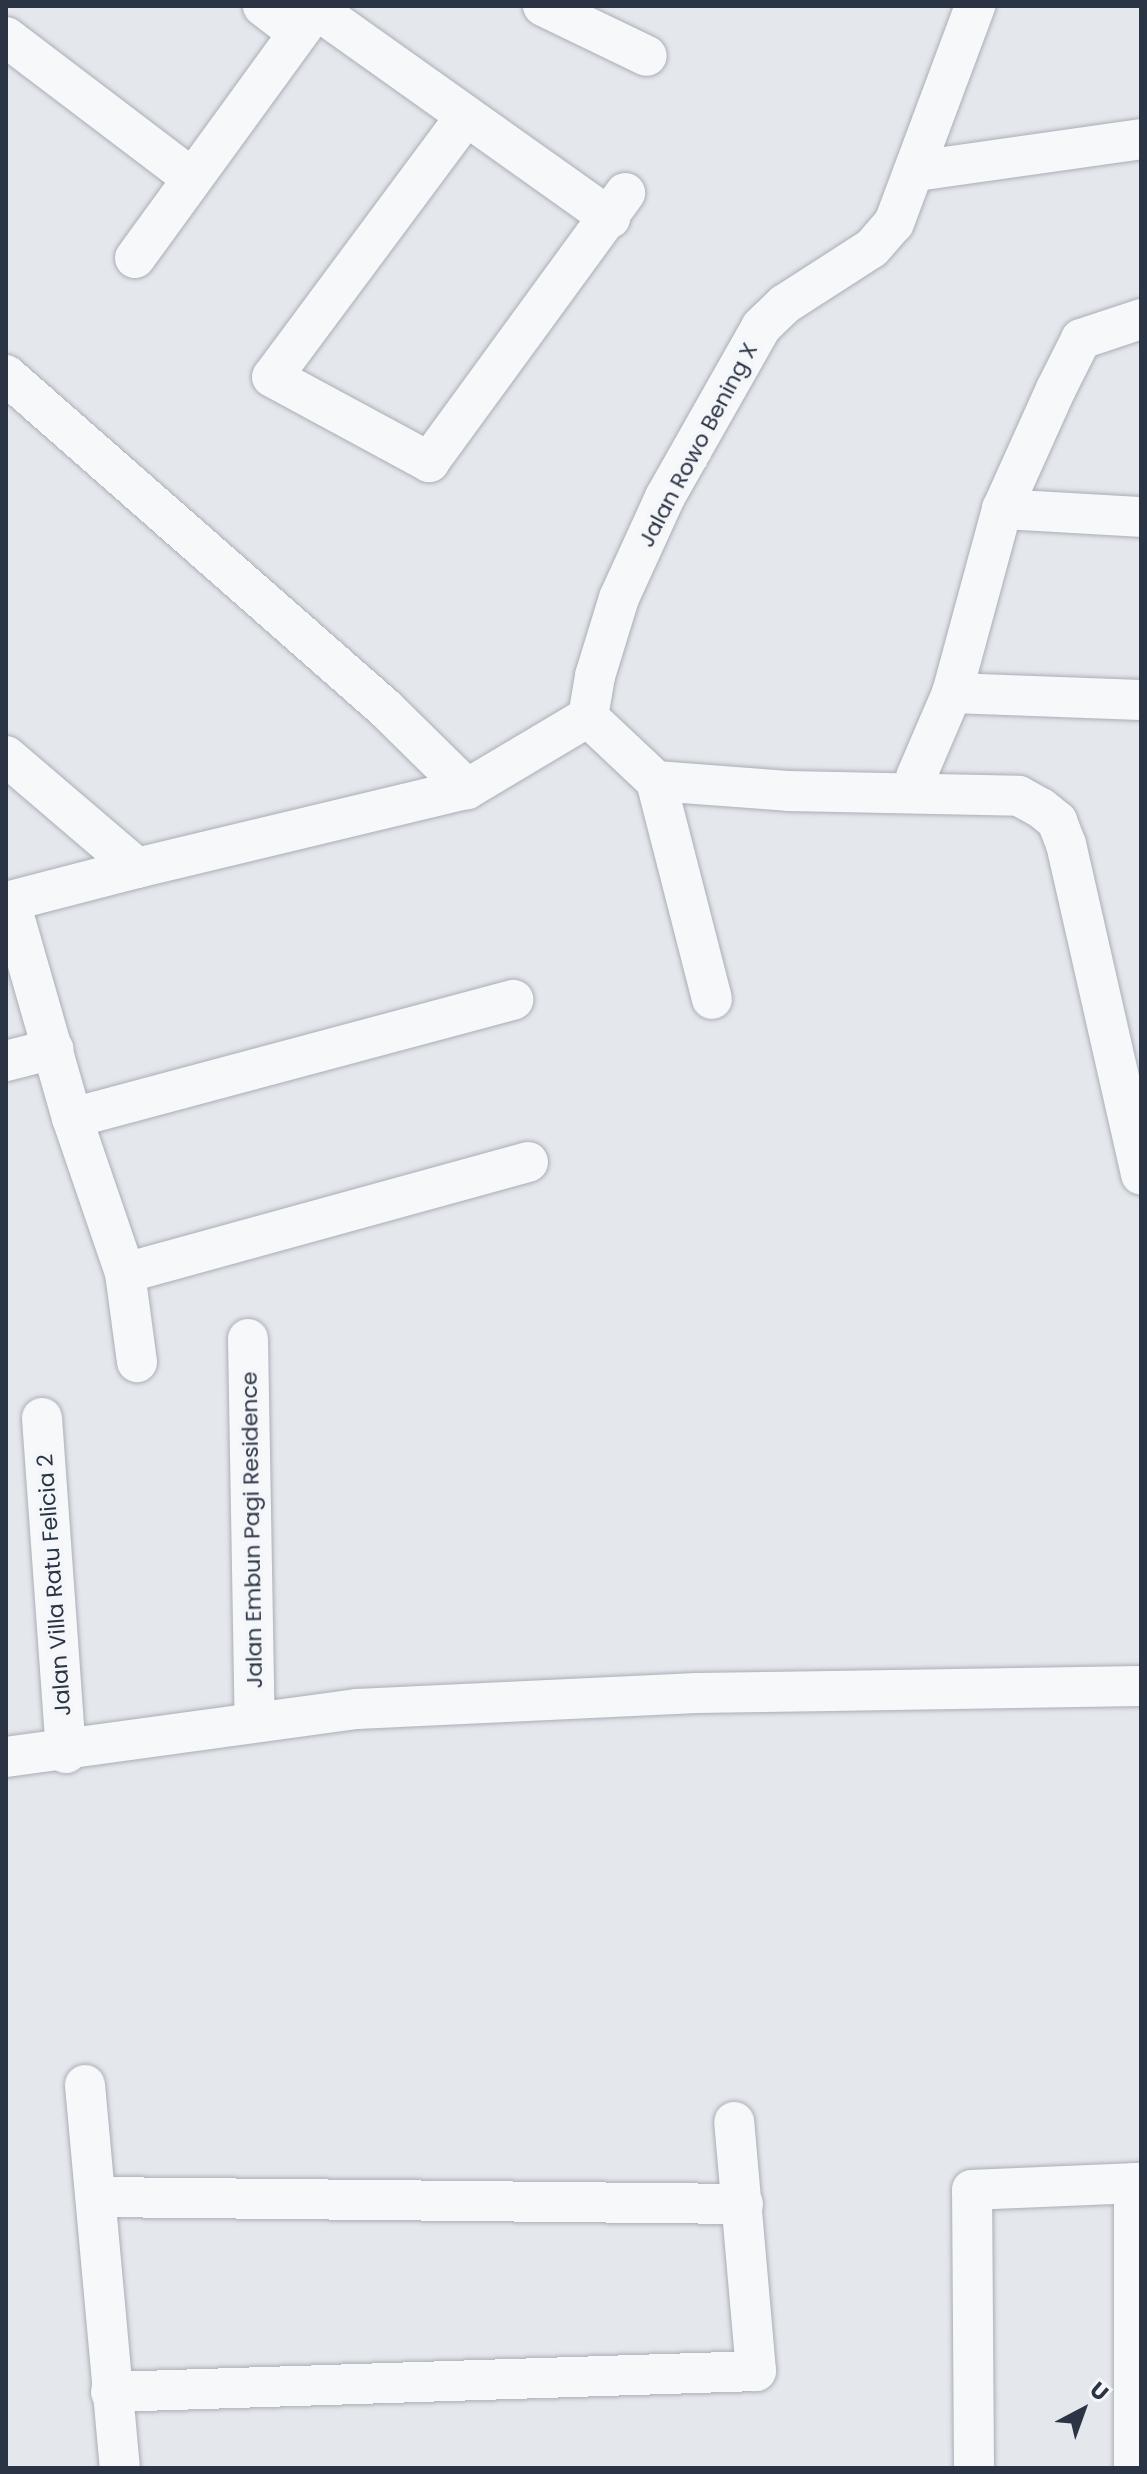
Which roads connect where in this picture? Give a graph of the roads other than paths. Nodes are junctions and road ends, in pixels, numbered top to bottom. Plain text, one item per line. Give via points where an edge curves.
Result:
1 (263, 6) edge
2 (543, 6) edge
3 (975, 6) edge
4 (311, 16) edge
5 (6, 37) edge
6 (647, 56) dead end
7 (466, 116) junction
8 (1139, 134) edge
9 (917, 171) junction
10 (192, 178) junction
11 (135, 258) dead end
12 (1141, 319) edge
13 (6, 375) edge
14 (1002, 509) junction
15 (1141, 517) edge
16 (952, 693) junction
17 (1141, 700) edge
18 (588, 717) junction
19 (6, 756) edge
20 (916, 777) dead end
21 (656, 781) junction
22 (467, 789) junction
23 (137, 868) junction
24 (8, 902) edge
25 (712, 999) dead end
26 (513, 1000) dead end
27 (53, 1049) junction
28 (6, 1061) edge
29 (72, 1118) junction
30 (528, 1162) dead end
31 (1141, 1175) edge
32 (125, 1273) junction
33 (248, 1339) dead end
34 (137, 1362) dead end
35 (42, 1418) dead end
36 (1141, 1686) edge
37 (255, 1721) junction
38 (66, 1753) junction
39 (6, 1757) edge
40 (85, 2085) dead end
41 (734, 2122) dead end
42 (1137, 2183) edge
43 (97, 2197) junction
44 (743, 2204) junction
45 (111, 2392) junction
46 (120, 2468) edge
47 (974, 2468) edge
48 (1134, 2468) edge

1 - 4 street
2 - 6 street
3 - 9 street, Jalan Rowo Bening X
4 - 7 street
4 - 10 street
5 - 10 street
7 - 7 street via 272,377 429,462 618,206
8 - 9 street
9 - 18 street, Jalan Rowo Bening X via 894,223 872,248 785,304 761,327 738,364 665,497 619,598
10 - 11 street
12 - 14 street via 1081,339
13 - 22 street via 386,709
14 - 15 street
14 - 16 street
16 - 17 street
16 - 20 street
18 - 21 street
18 - 22 street
19 - 23 street
21 - 25 street
21 - 31 street via 788,791 1019,796 1041,808 1057,821 1066,844
22 - 23 street
23 - 24 street
24 - 27 street
26 - 29 street
27 - 28 street
27 - 29 street
29 - 32 street
30 - 32 street
32 - 34 street
33 - 37 street, Jalan Embun Pagi Residence
35 - 38 street, Jalan Villa Ratu Felicia 2
36 - 37 street via 697,1693 357,1709
37 - 38 street
38 - 39 street
40 - 43 street
41 - 44 street
42 - 47 street via 972,2190
42 - 48 street
43 - 44 street
43 - 45 street
44 - 45 street via 756,2371
45 - 46 street

